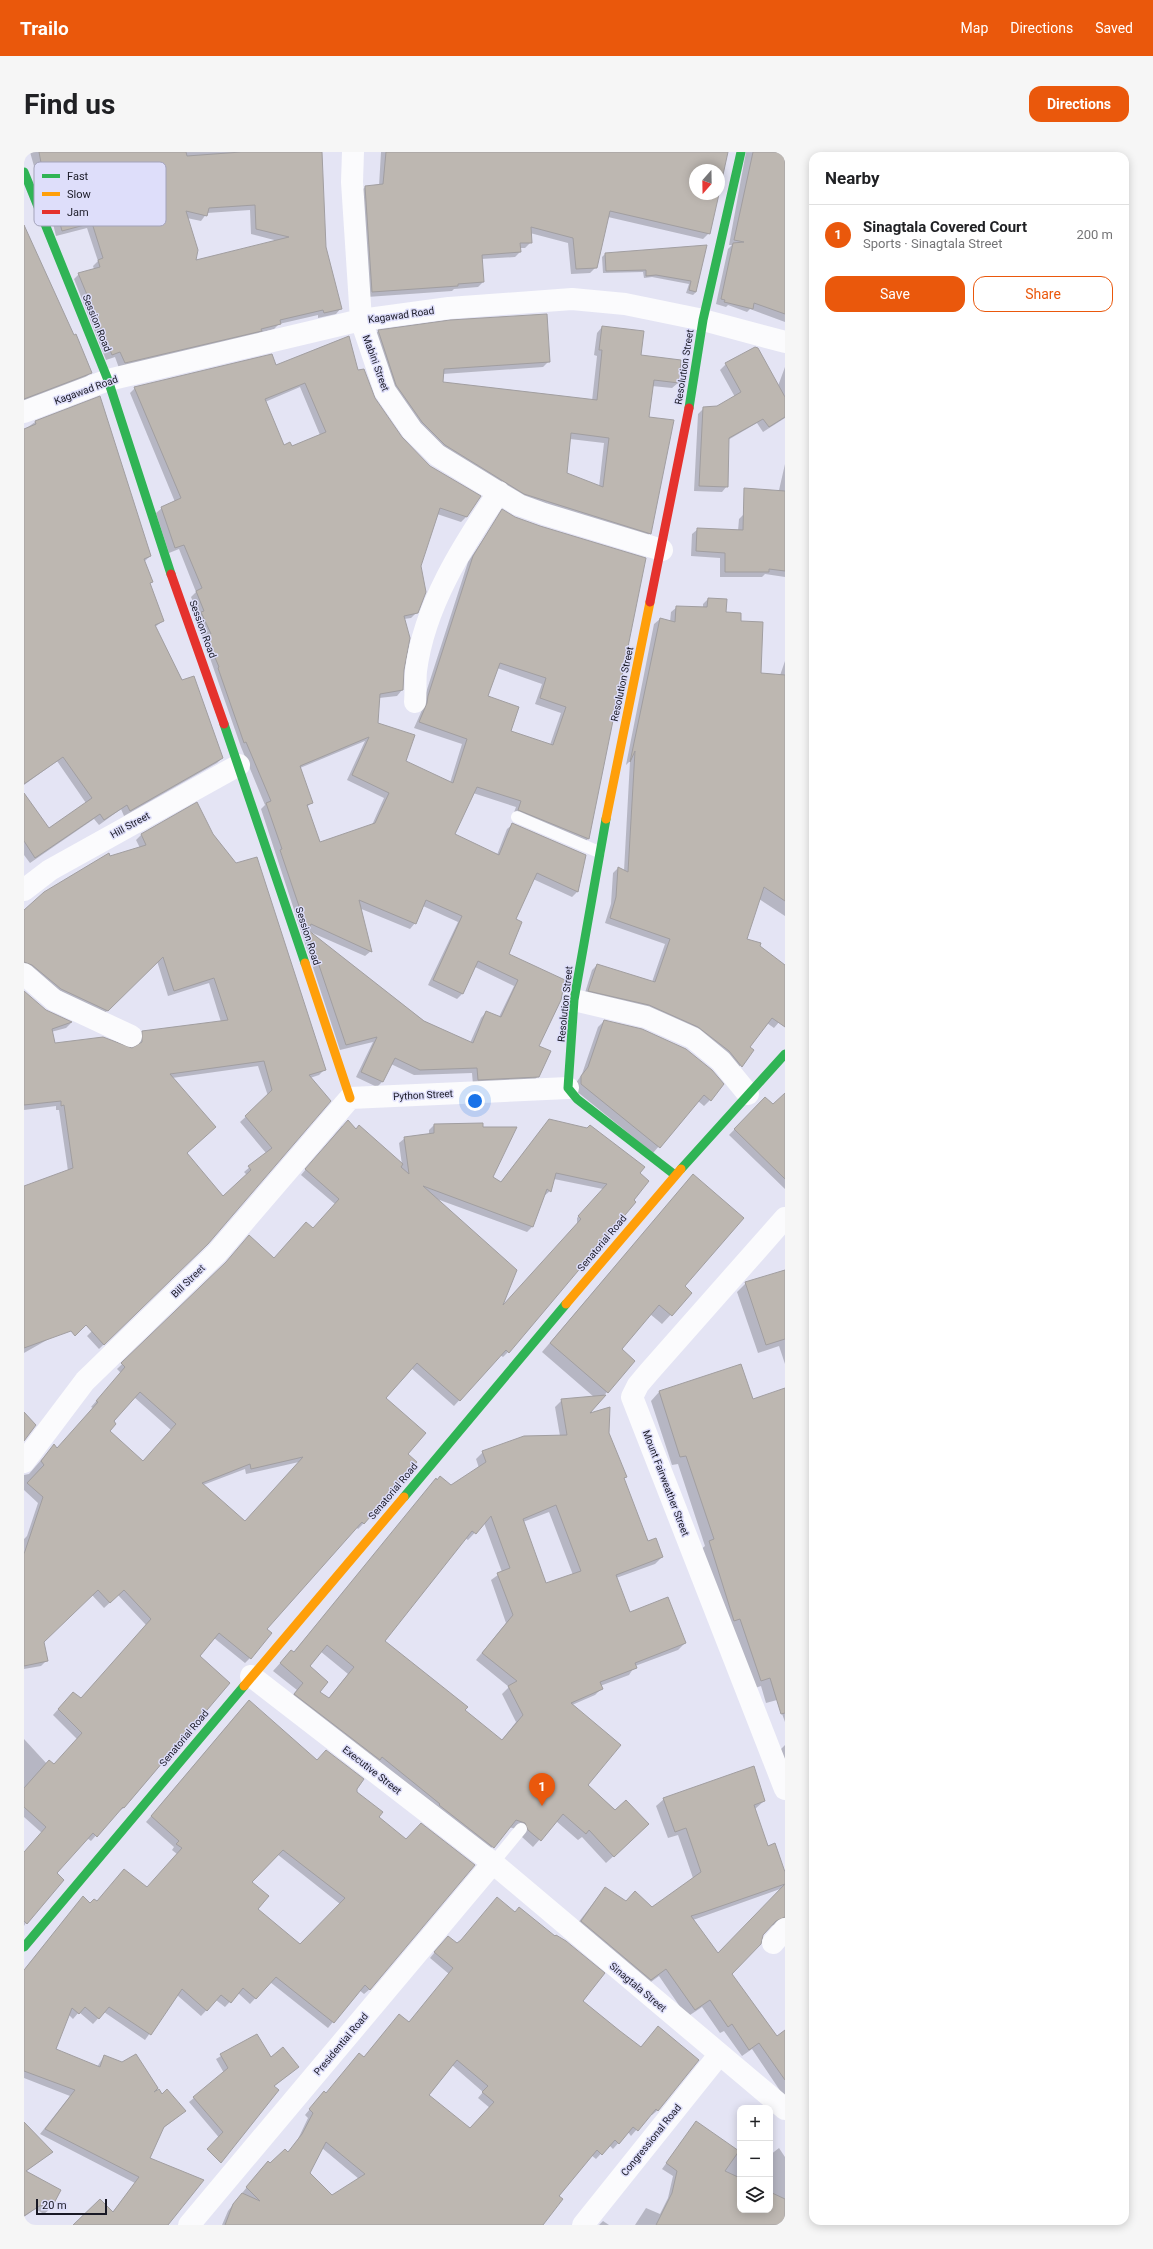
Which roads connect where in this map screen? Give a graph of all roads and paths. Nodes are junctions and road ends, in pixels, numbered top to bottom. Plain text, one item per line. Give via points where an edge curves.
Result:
1 (353, 152) edge
2 (741, 152) edge
3 (24, 172) edge
4 (34, 197) edge
5 (46, 226) edge
6 (360, 320) junction
7 (703, 320) junction
8 (785, 342) edge
9 (108, 380) junction
10 (24, 412) edge
11 (499, 492) junction
12 (662, 550) junction
13 (415, 702) dead end
14 (239, 765) junction
15 (517, 818) dead end
16 (599, 852) junction
17 (24, 890) edge
18 (24, 974) edge
19 (574, 1000) junction
20 (130, 1036) dead end
21 (785, 1054) edge
22 (568, 1088) junction
23 (748, 1094) junction
24 (350, 1098) junction
25 (675, 1174) junction
26 (785, 1218) edge
27 (24, 1462) edge
28 (251, 1676) junction
29 (785, 1789) edge
30 (521, 1829) dead end
31 (493, 1864) junction
32 (24, 1947) edge
33 (720, 2055) junction
34 (785, 2109) edge
35 (189, 2225) edge
36 (583, 2225) edge

1 - 6 street, Mabini Street via 352,182
2 - 7 street, Resolution Street
3 - 4 street, Session Road
5 - 9 street, Session Road
6 - 7 street, Kagawad Road via 449,308 572,299 625,304
6 - 9 street, Kagawad Road
6 - 11 street, Mabini Street via 385,391 412,430 437,455
7 - 8 street, Kagawad Road
7 - 12 street, Resolution Street via 686,430
9 - 10 street, Kagawad Road
9 - 14 street, Session Road via 158,538
11 - 12 street, Mabini Street via 519,505 544,514
11 - 13 street via 474,530 441,592 424,635 416,672
12 - 16 street, Resolution Street
14 - 17 street, Hill Street via 50,870
14 - 24 street, Session Road
15 - 16 lane
16 - 19 street, Resolution Street
18 - 20 street via 54,1000
19 - 22 street, Resolution Street
19 - 23 street via 646,1017 693,1038 721,1061
21 - 23 street, Senatorial Road
22 - 24 street, Python Street
22 - 25 street via 577,1099
23 - 25 street, Senatorial Road
24 - 27 street, Bill Street via 217,1253 85,1381
25 - 28 street, Senatorial Road
26 - 29 street, Mount Fairweather Street via 642,1381 632,1396
28 - 31 street, Executive Street
28 - 32 street, Senatorial Road
30 - 31 lane
31 - 33 street, Sinagtala Street
31 - 35 street, Presidential Road
33 - 34 street, Sinagtala Street
33 - 36 street, Congressional Road

